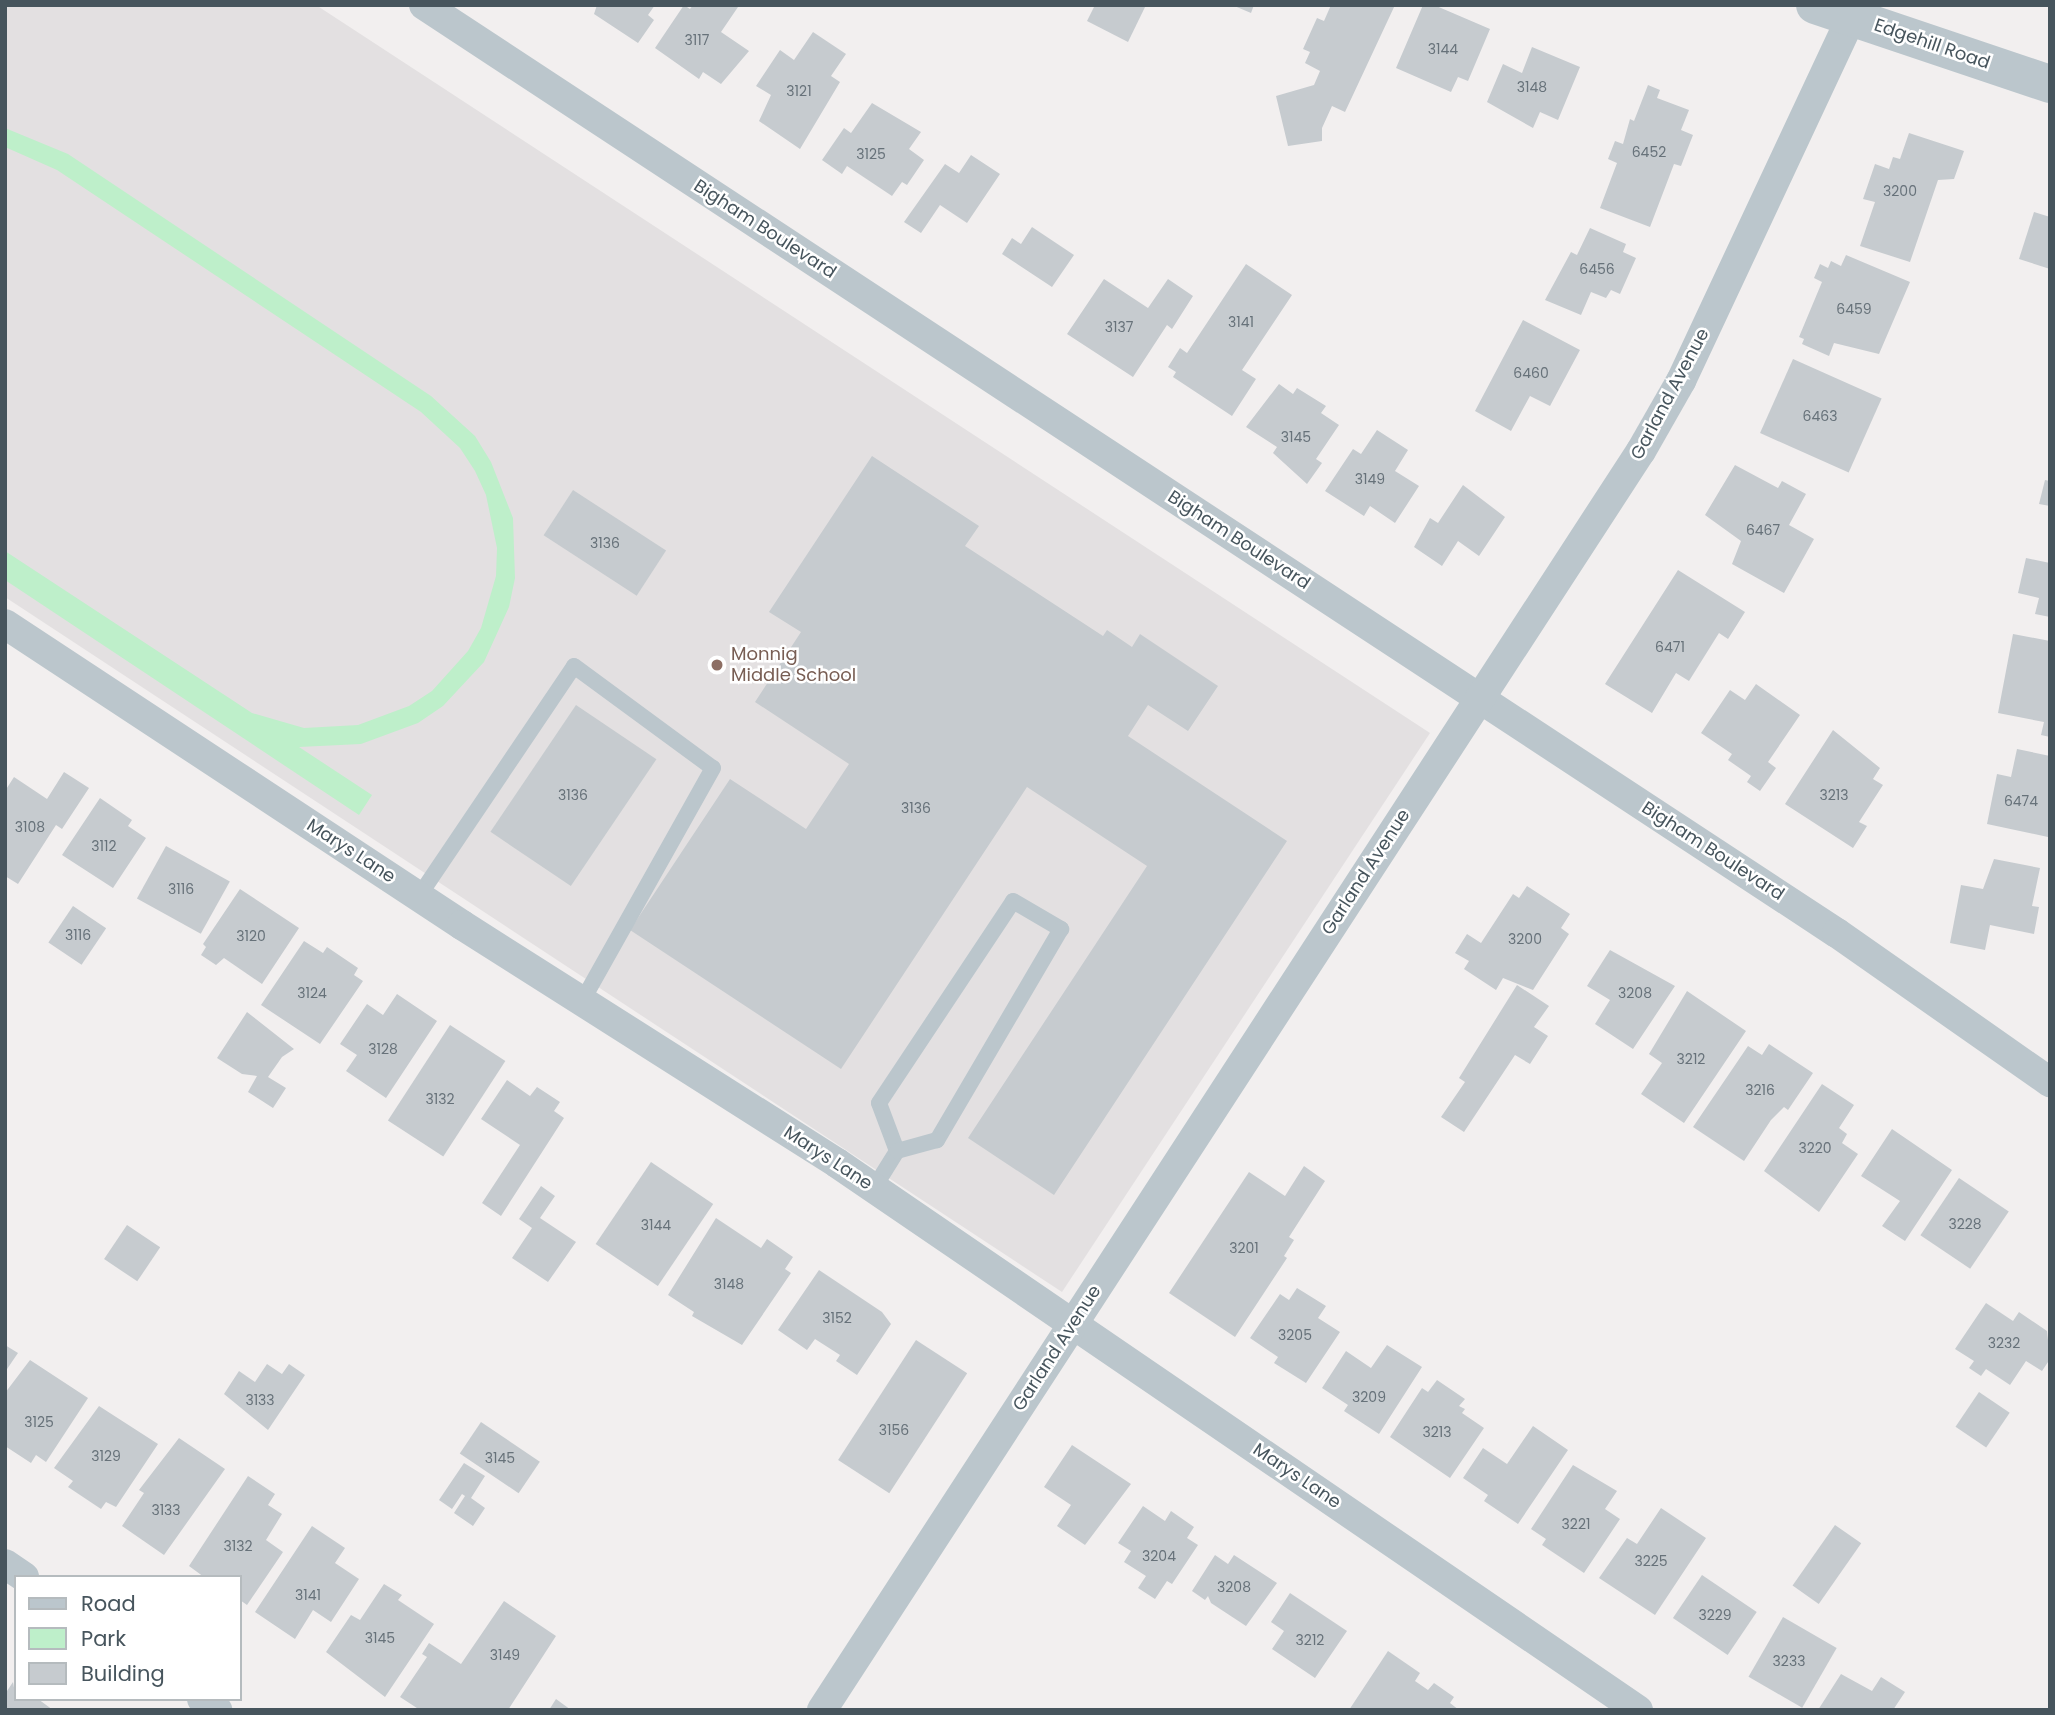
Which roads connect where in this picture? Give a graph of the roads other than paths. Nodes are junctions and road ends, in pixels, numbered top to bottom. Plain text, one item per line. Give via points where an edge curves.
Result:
1 (424, 5) edge
2 (1815, 5) edge
3 (1855, 11) edge
4 (2050, 84) edge
5 (5, 624) edge
6 (1479, 697) junction
7 (419, 896) junction
8 (582, 1001) junction
9 (2050, 1082) edge
10 (897, 1151) junction
11 (874, 1188) junction
12 (1073, 1323) junction
13 (5, 1564) edge
14 (21, 1575) edge
15 (822, 1710) edge
16 (1638, 1710) edge

1 - 6 street, Bigham Boulevard
2 - 3 street, Edgehill Road
3 - 4 street, Edgehill Road
3 - 6 street, Garland Avenue via 1681,381
5 - 7 street, Marys Lane
6 - 9 street, Bigham Boulevard via 1837,933
6 - 12 street, Garland Avenue
7 - 8 street, Marys Lane
7 - 8 lane via 574,666 713,768
8 - 11 street, Marys Lane
10 - 10 lane via 879,1103 1013,901 1061,929 937,1140
10 - 11 lane
11 - 12 street, Marys Lane
12 - 15 street, Garland Avenue
12 - 16 street, Marys Lane
13 - 14 street

